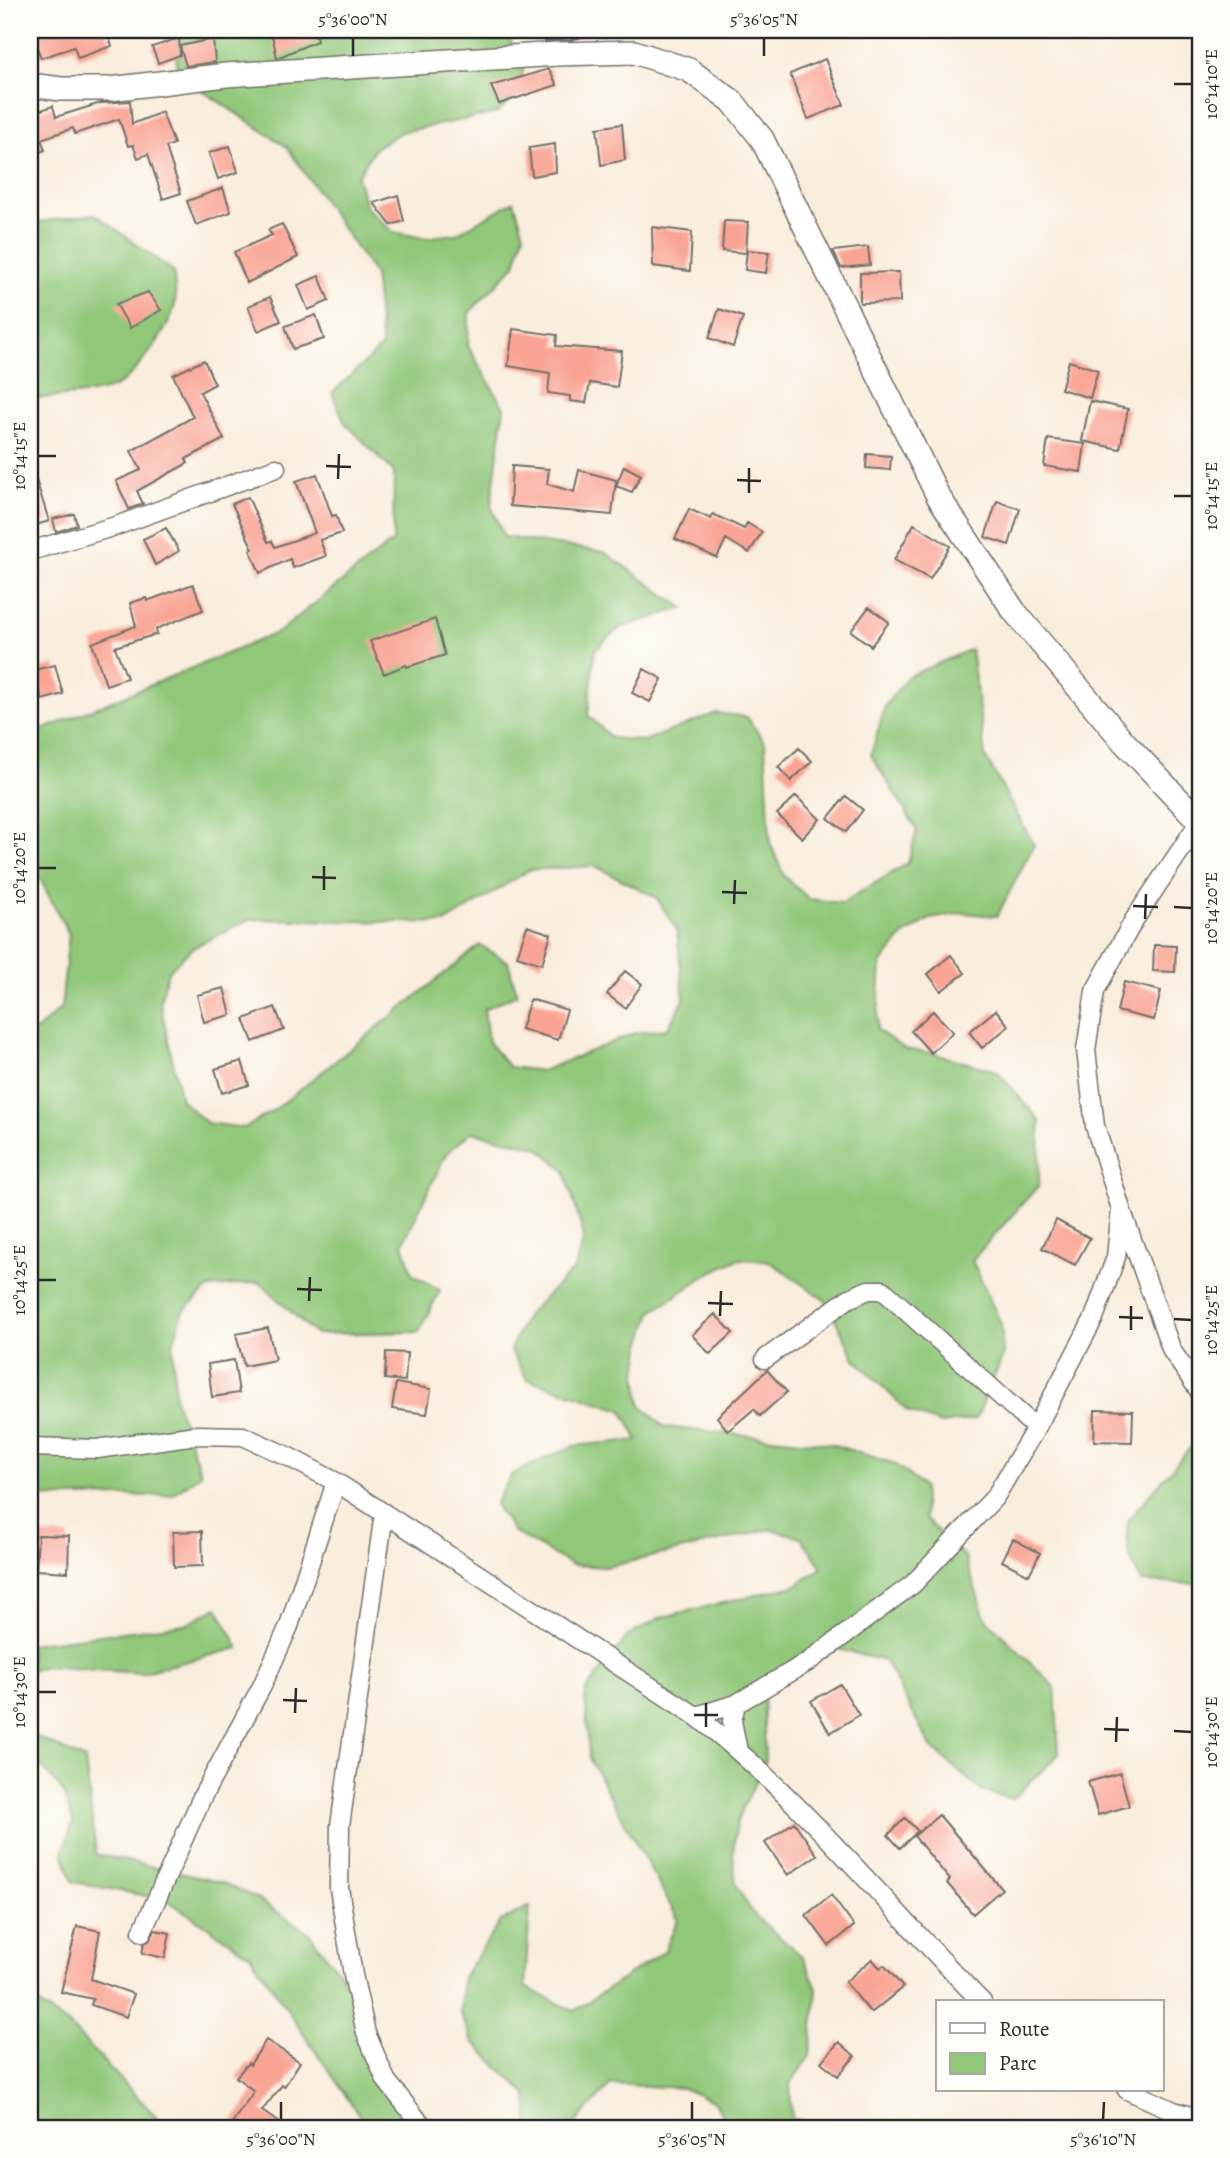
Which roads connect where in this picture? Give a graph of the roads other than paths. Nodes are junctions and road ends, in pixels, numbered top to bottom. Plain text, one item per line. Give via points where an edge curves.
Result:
1 (30, 85) edge
2 (276, 468) dead end
3 (30, 551) edge
4 (1200, 822) edge
5 (1121, 1209) junction
6 (765, 1359) dead end
7 (1200, 1392) edge
8 (1036, 1428) junction
9 (30, 1447) edge
10 (336, 1482) junction
11 (384, 1513) junction
12 (736, 1704) junction
13 (696, 1716) junction
14 (739, 1752) junction
15 (142, 1931) dead end
16 (980, 2000) edge
17 (1131, 2092) edge
18 (1200, 2119) edge
19 (425, 2128) edge

1 - 4 street via 110,89 226,75 634,52 689,71 732,101 762,139 938,496 1014,611 1124,742
2 - 3 street via 116,527
4 - 5 street via 1134,920 1095,991 1086,1050 1095,1126
5 - 7 street via 1172,1352
5 - 8 street via 1116,1257 1094,1318
6 - 8 street via 848,1299 868,1290 883,1290
8 - 12 street via 995,1497 913,1584 808,1662
9 - 10 street via 97,1449 196,1434 243,1436
10 - 11 street
10 - 15 street via 289,1626 202,1797
11 - 13 street
11 - 19 street via 340,1826 339,1888 366,2033 386,2080
12 - 13 street
12 - 14 street via 732,1721
13 - 14 street
14 - 16 street via 800,1809
17 - 18 street

